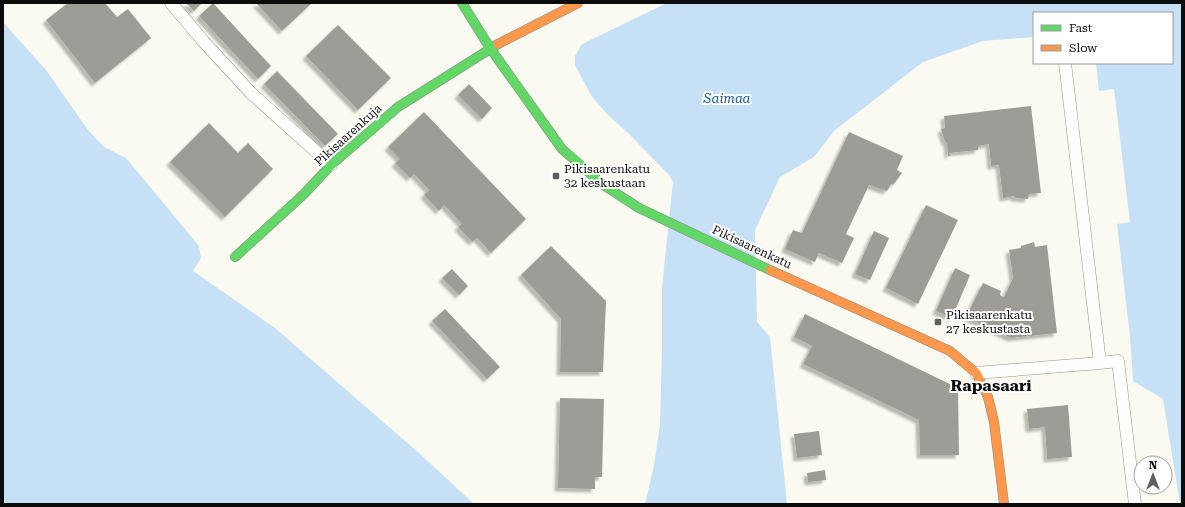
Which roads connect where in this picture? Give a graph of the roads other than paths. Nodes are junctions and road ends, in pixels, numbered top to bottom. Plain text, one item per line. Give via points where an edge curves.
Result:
1 (170, 3) edge
2 (462, 3) edge
3 (578, 3) edge
4 (490, 48) junction
5 (1065, 64) edge
6 (331, 165) junction
7 (235, 257) dead end
8 (1100, 363) junction
9 (976, 373) junction
10 (1004, 504) edge
11 (1135, 504) edge

1 - 6 lane via 251,93
2 - 4 street, Pikisaarenkatu
3 - 4 street, Pikisaarenkuja
4 - 6 street, Pikisaarenkuja via 398,107
4 - 9 street, Pikisaarenkatu via 562,149 602,184 639,208 950,351
5 - 8 lane
6 - 7 street, Pikisaarenkuja via 304,194
8 - 9 lane
8 - 11 lane via 1118,361
9 - 10 street, Pikisaarenkatu via 988,397 994,422

